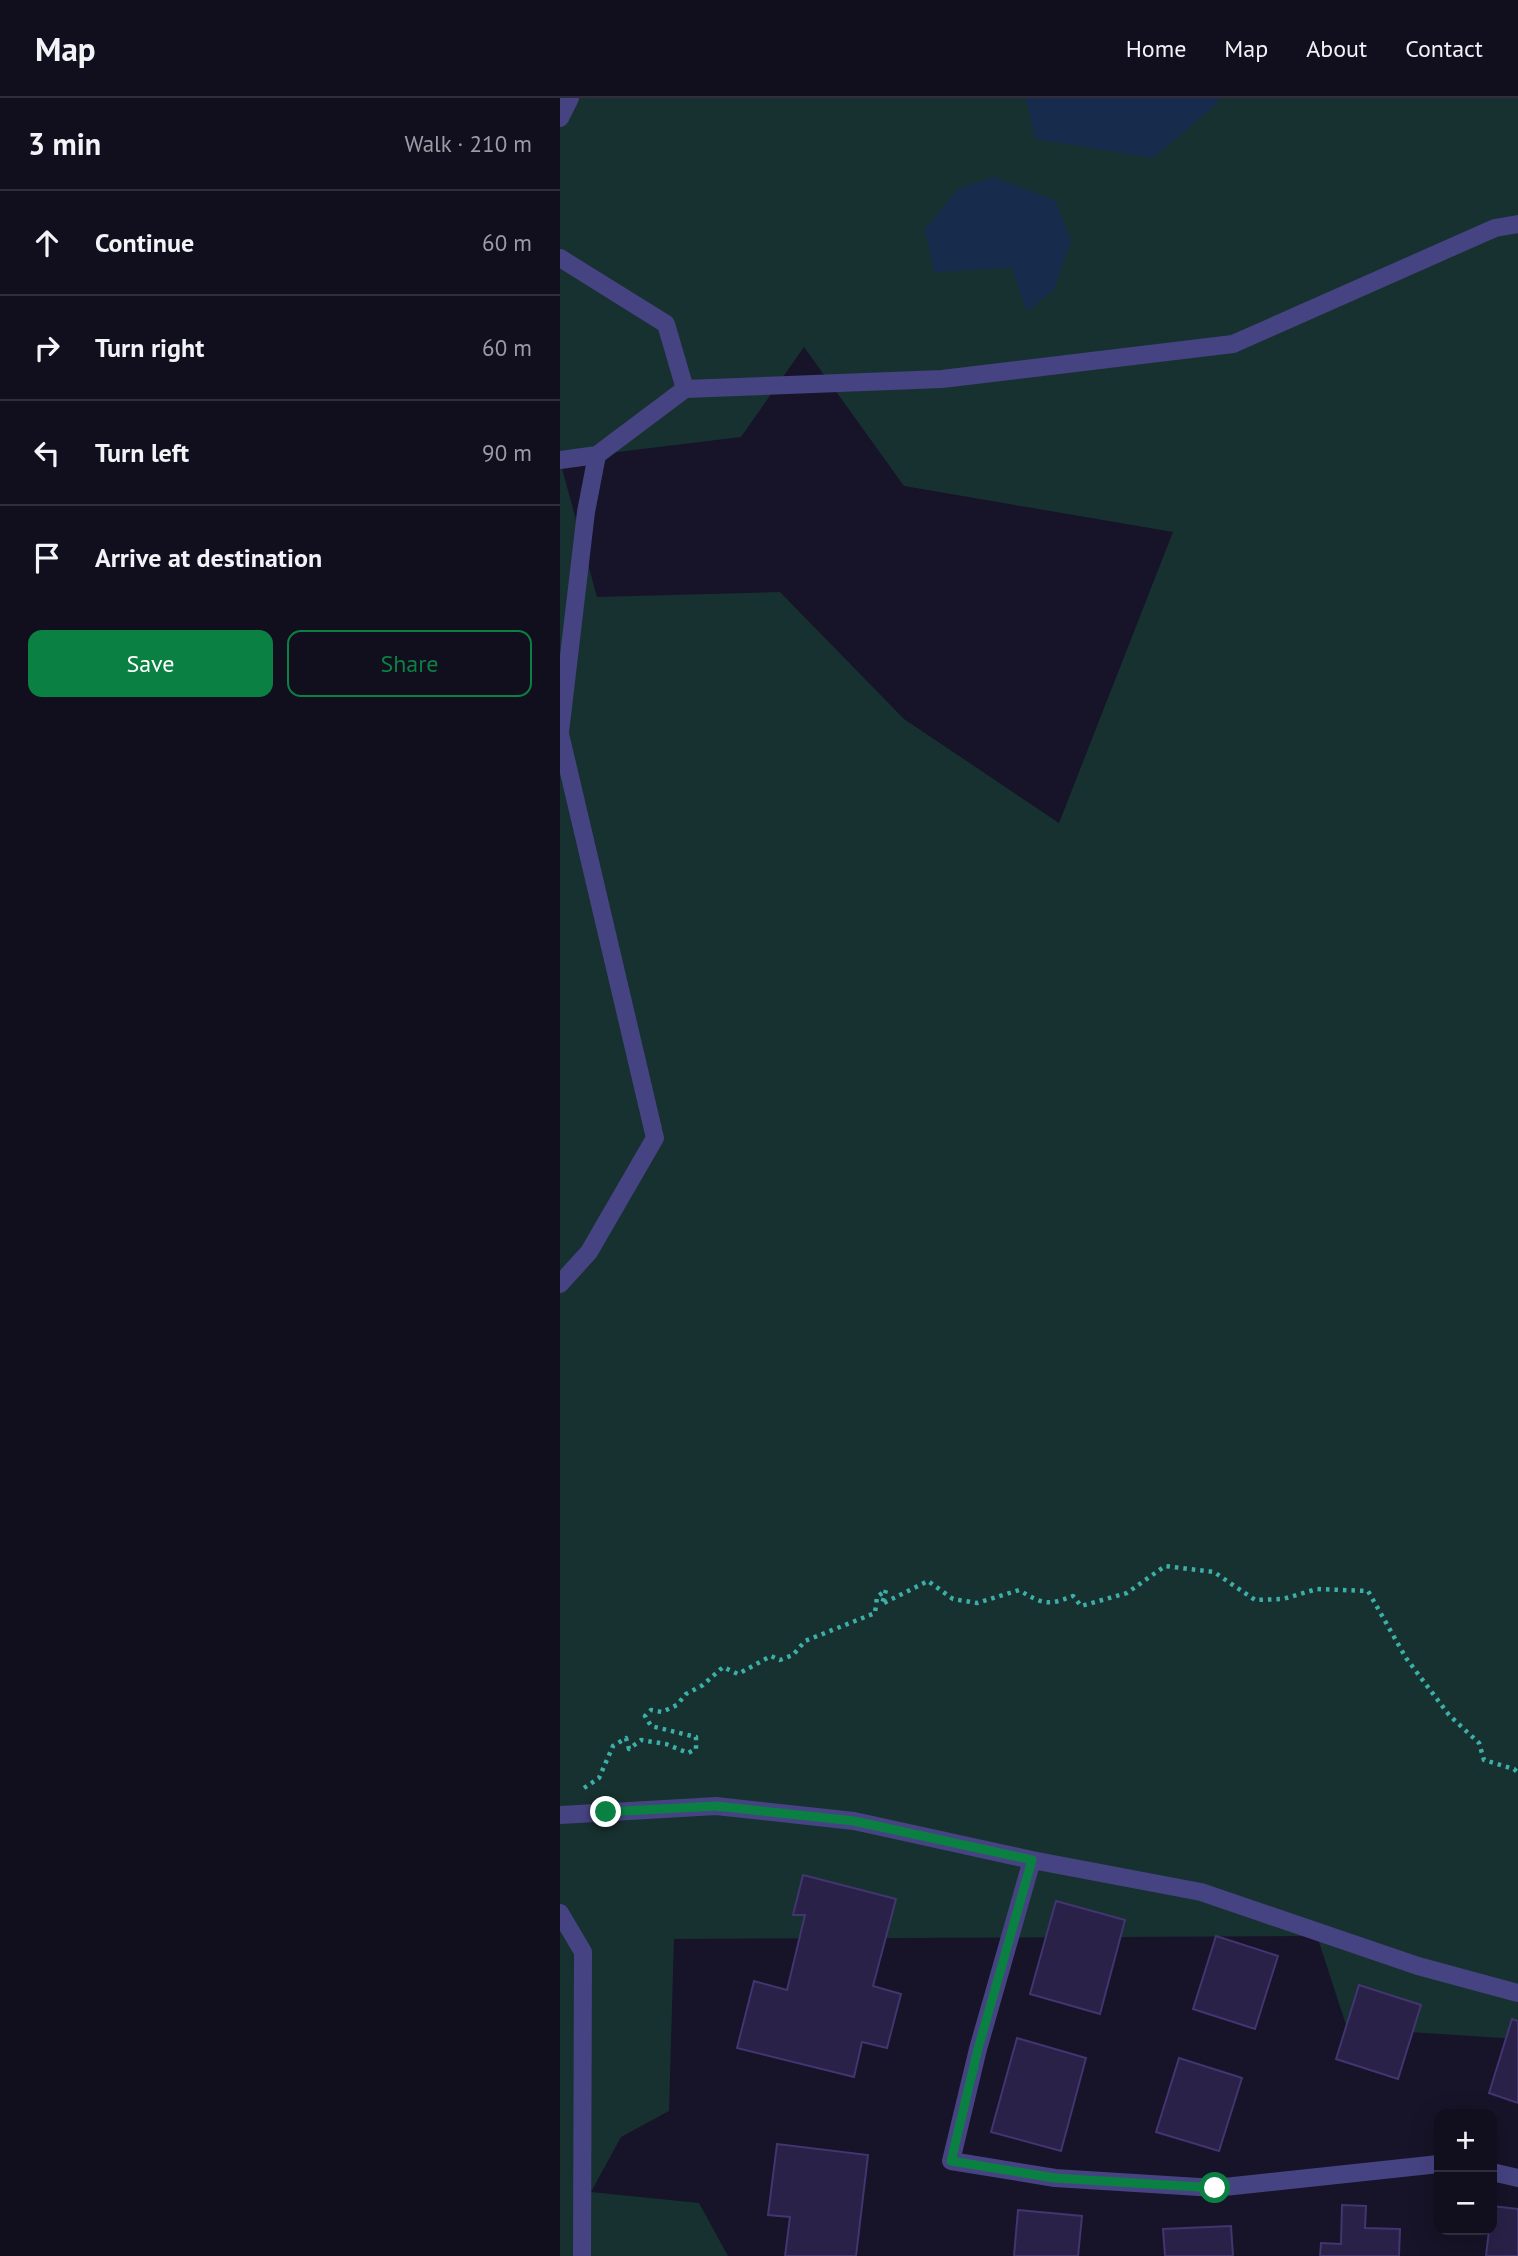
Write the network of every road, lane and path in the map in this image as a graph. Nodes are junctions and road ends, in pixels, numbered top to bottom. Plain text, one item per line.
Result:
1 (570, 98) edge
2 (560, 118) edge
3 (1518, 224) edge
4 (560, 258) edge
5 (685, 389) junction
6 (597, 454) junction
7 (560, 460) edge
8 (560, 733) edge
9 (560, 1284) edge
10 (1518, 1773) edge
11 (580, 1790) dead end
12 (560, 1815) edge
13 (1032, 1860) junction
14 (560, 1913) edge
15 (1518, 1993) edge
16 (1434, 2165) edge
17 (1497, 2173) edge
18 (1518, 2178) edge
19 (582, 2256) edge

1 - 2 street
3 - 5 street
4 - 5 street
5 - 6 street
6 - 7 street
6 - 8 street
8 - 9 street
10 - 11 path
12 - 13 street
13 - 15 street
13 - 16 street
14 - 19 street
17 - 18 street

